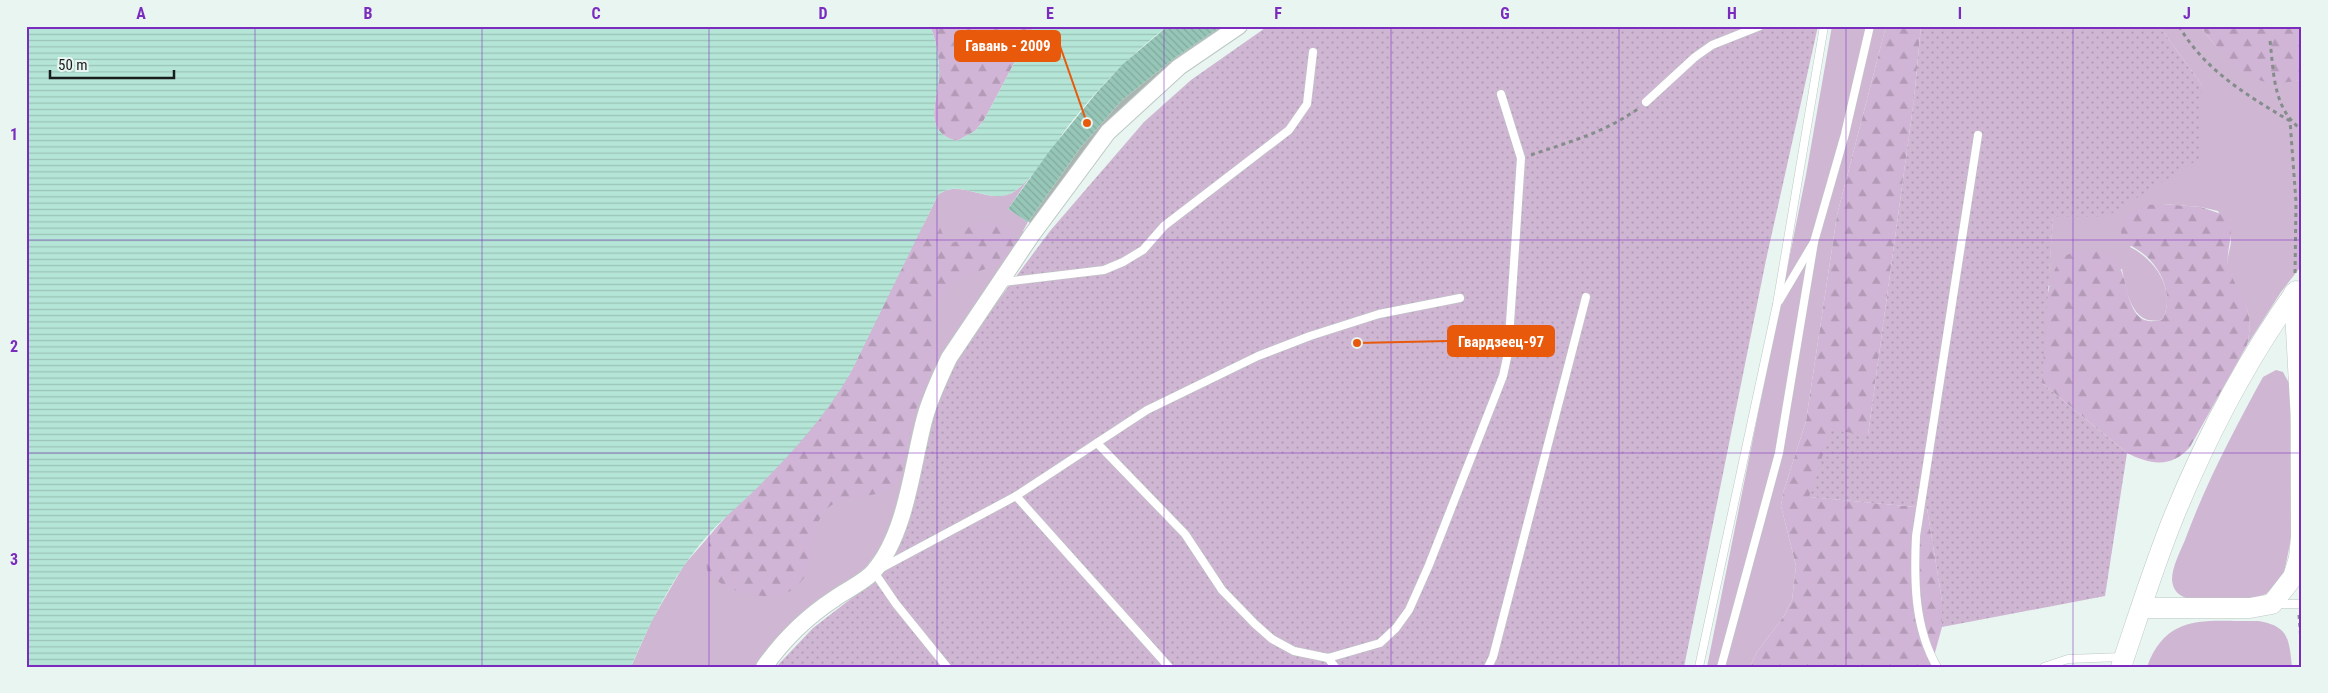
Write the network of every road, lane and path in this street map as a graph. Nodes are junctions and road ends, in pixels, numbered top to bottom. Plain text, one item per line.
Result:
1 (1239, 26) edge
2 (1760, 26) edge
3 (1824, 26) edge
4 (1870, 26) edge
5 (2180, 26) edge
6 (2270, 41) dead end
7 (1313, 52) dead end
8 (1501, 94) dead end
9 (1646, 102) joint
10 (2290, 121) junction
11 (2302, 130) edge
12 (1978, 134) dead end
13 (1521, 158) junction
14 (1814, 242) junction
15 (1001, 282) junction
16 (2298, 289) edge
17 (1586, 297) dead end
18 (1460, 298) dead end
19 (1777, 304) junction
20 (1097, 443) junction
21 (1016, 496) junction
22 (874, 572) junction
23 (2272, 604) junction
24 (2300, 604) edge
25 (2142, 608) junction
26 (2302, 654) edge
27 (1328, 658) junction
28 (2122, 662) edge
29 (764, 667) edge
30 (947, 667) edge
31 (1169, 667) edge
32 (1335, 667) edge
33 (1488, 667) edge
34 (1699, 667) edge
35 (1721, 667) edge
36 (1937, 667) edge
37 (2044, 667) edge

1 - 15 street
2 - 9 lane
3 - 19 lane
4 - 14 lane
5 - 10 path
6 - 10 path
7 - 15 lane
8 - 13 lane
9 - 13 path
10 - 11 path
10 - 16 path
12 - 36 lane
13 - 27 lane
14 - 19 lane
14 - 35 lane
15 - 22 street
16 - 23 street
16 - 25 street
17 - 33 lane
18 - 20 lane
19 - 34 lane
20 - 21 lane
20 - 27 lane
21 - 22 lane
21 - 31 lane
22 - 29 street
22 - 30 lane
23 - 24 lane
23 - 25 street
24 - 26 path
25 - 28 street
27 - 32 lane
28 - 37 lane

